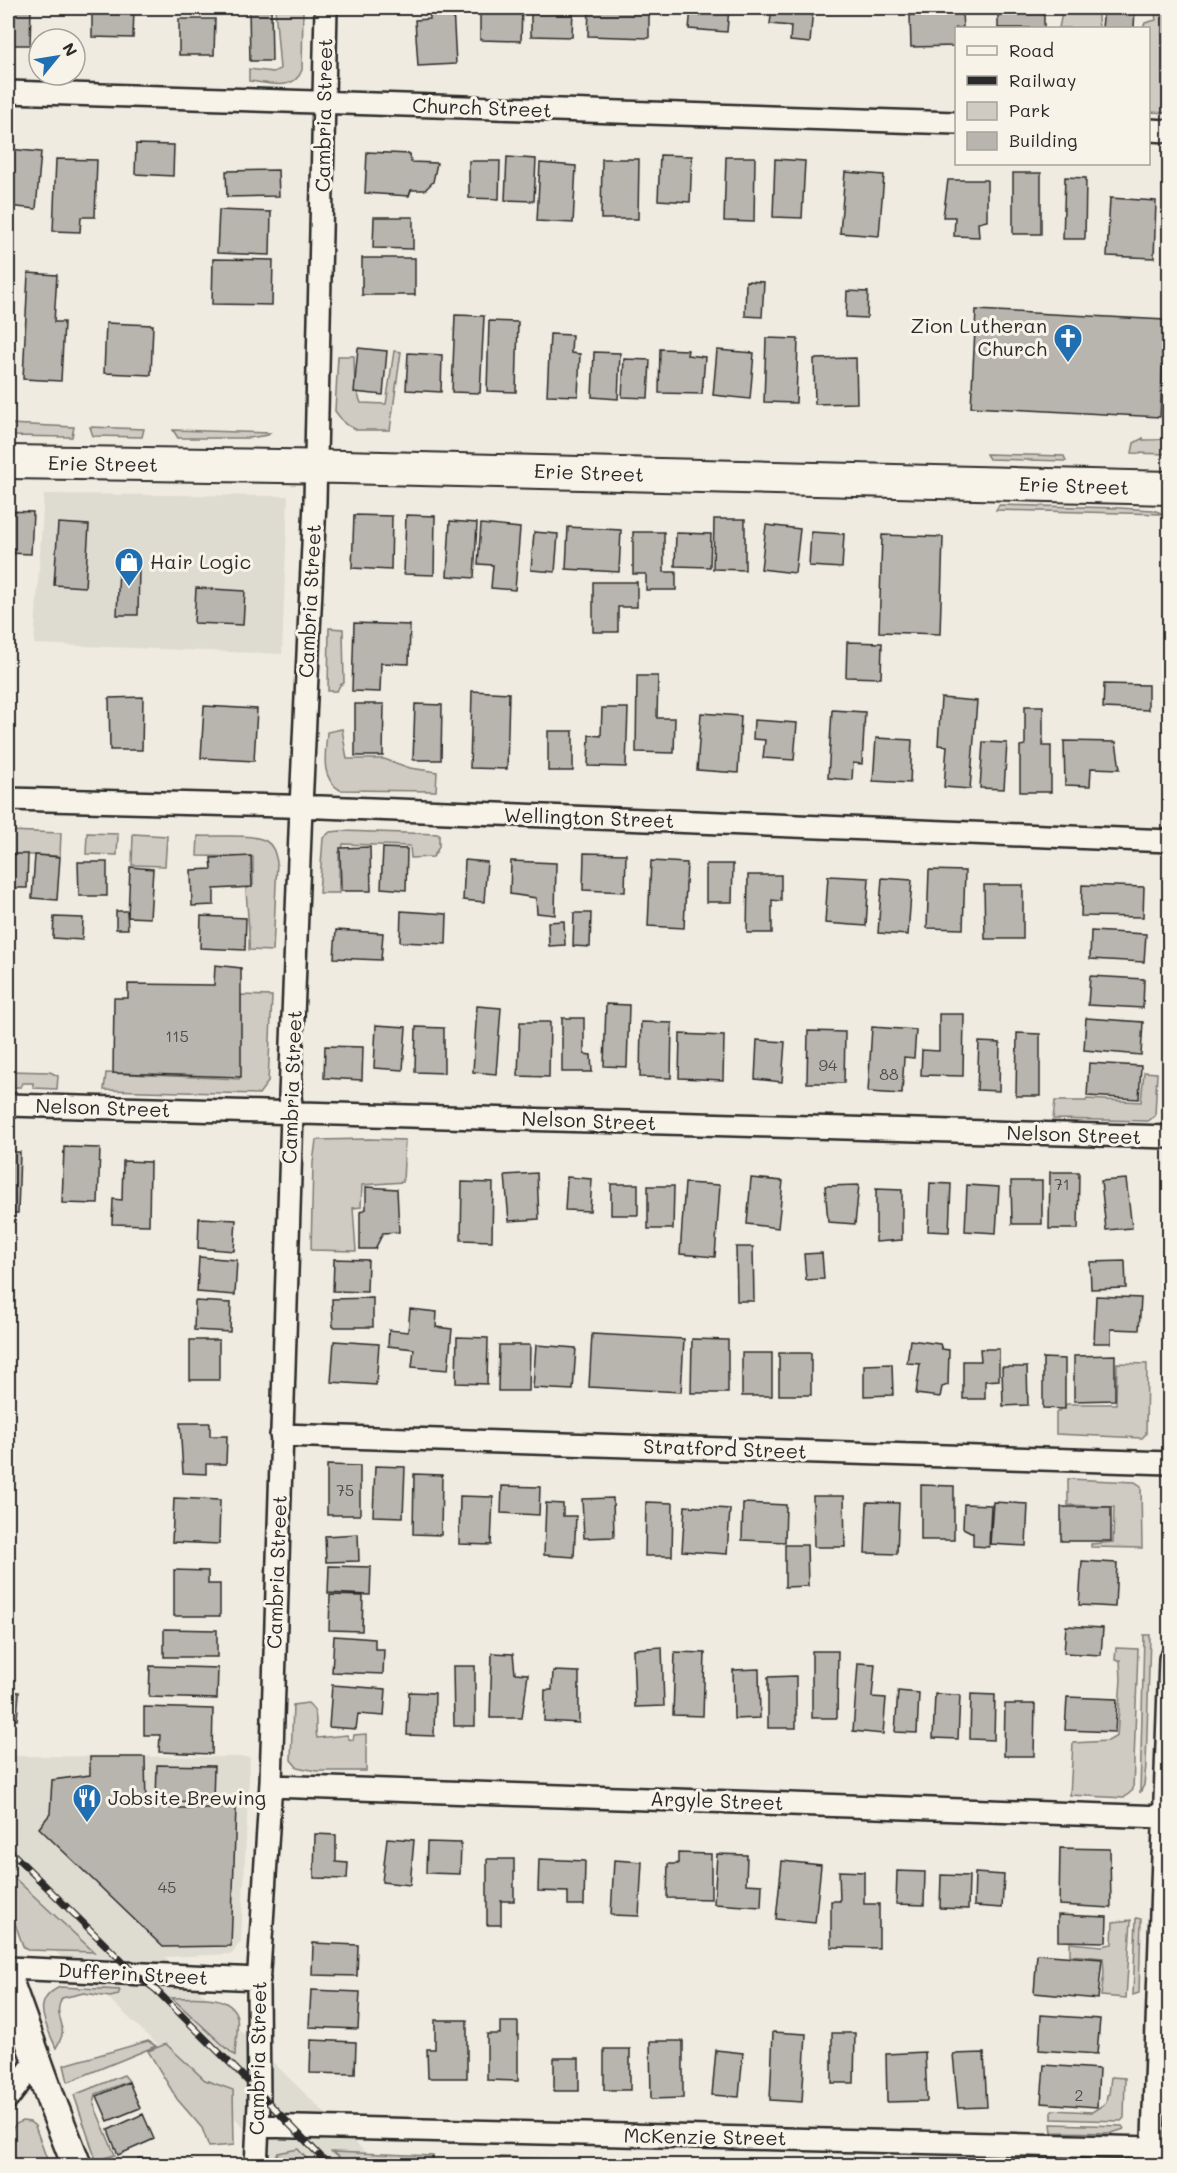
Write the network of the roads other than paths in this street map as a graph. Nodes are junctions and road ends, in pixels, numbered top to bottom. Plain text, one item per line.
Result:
1 (326, 8) edge
2 (8, 92) edge
3 (324, 103) junction
4 (955, 123) edge
5 (1150, 130) edge
6 (1170, 130) edge
7 (8, 462) edge
8 (315, 467) junction
9 (1170, 488) edge
10 (8, 799) edge
11 (301, 807) junction
12 (1170, 841) edge
13 (8, 1105) edge
14 (292, 1113) junction
15 (1170, 1137) edge
16 (281, 1435) junction
17 (1170, 1463) edge
18 (1170, 1659) edge
19 (270, 1786) junction
20 (1164, 1817) junction
21 (8, 1968) edge
22 (259, 1979) junction
23 (8, 1980) edge
24 (37, 2060) junction
25 (8, 2098) edge
26 (258, 2126) junction
27 (1152, 2157) edge
28 (77, 2166) edge
29 (256, 2166) edge

1 - 3 street, Cambria Street
2 - 3 street, Church Street
3 - 4 street, Church Street
3 - 8 street, Cambria Street
5 - 6 street
7 - 8 main road, Erie Street
8 - 9 main road, Erie Street
8 - 11 street, Cambria Street
10 - 11 street, Wellington Street
11 - 12 street, Wellington Street
11 - 14 street, Cambria Street
13 - 14 street, Nelson Street
14 - 15 street, Nelson Street
14 - 16 street, Cambria Street
16 - 17 street, Stratford Street
16 - 19 street, Cambria Street
18 - 20 street
19 - 20 street, Argyle Street
19 - 22 street, Cambria Street
20 - 27 street
21 - 22 street, Dufferin Street
22 - 26 street, Cambria Street
23 - 24 street
24 - 25 street
24 - 28 street
26 - 27 street, McKenzie Street
26 - 29 street, Cambria Street

